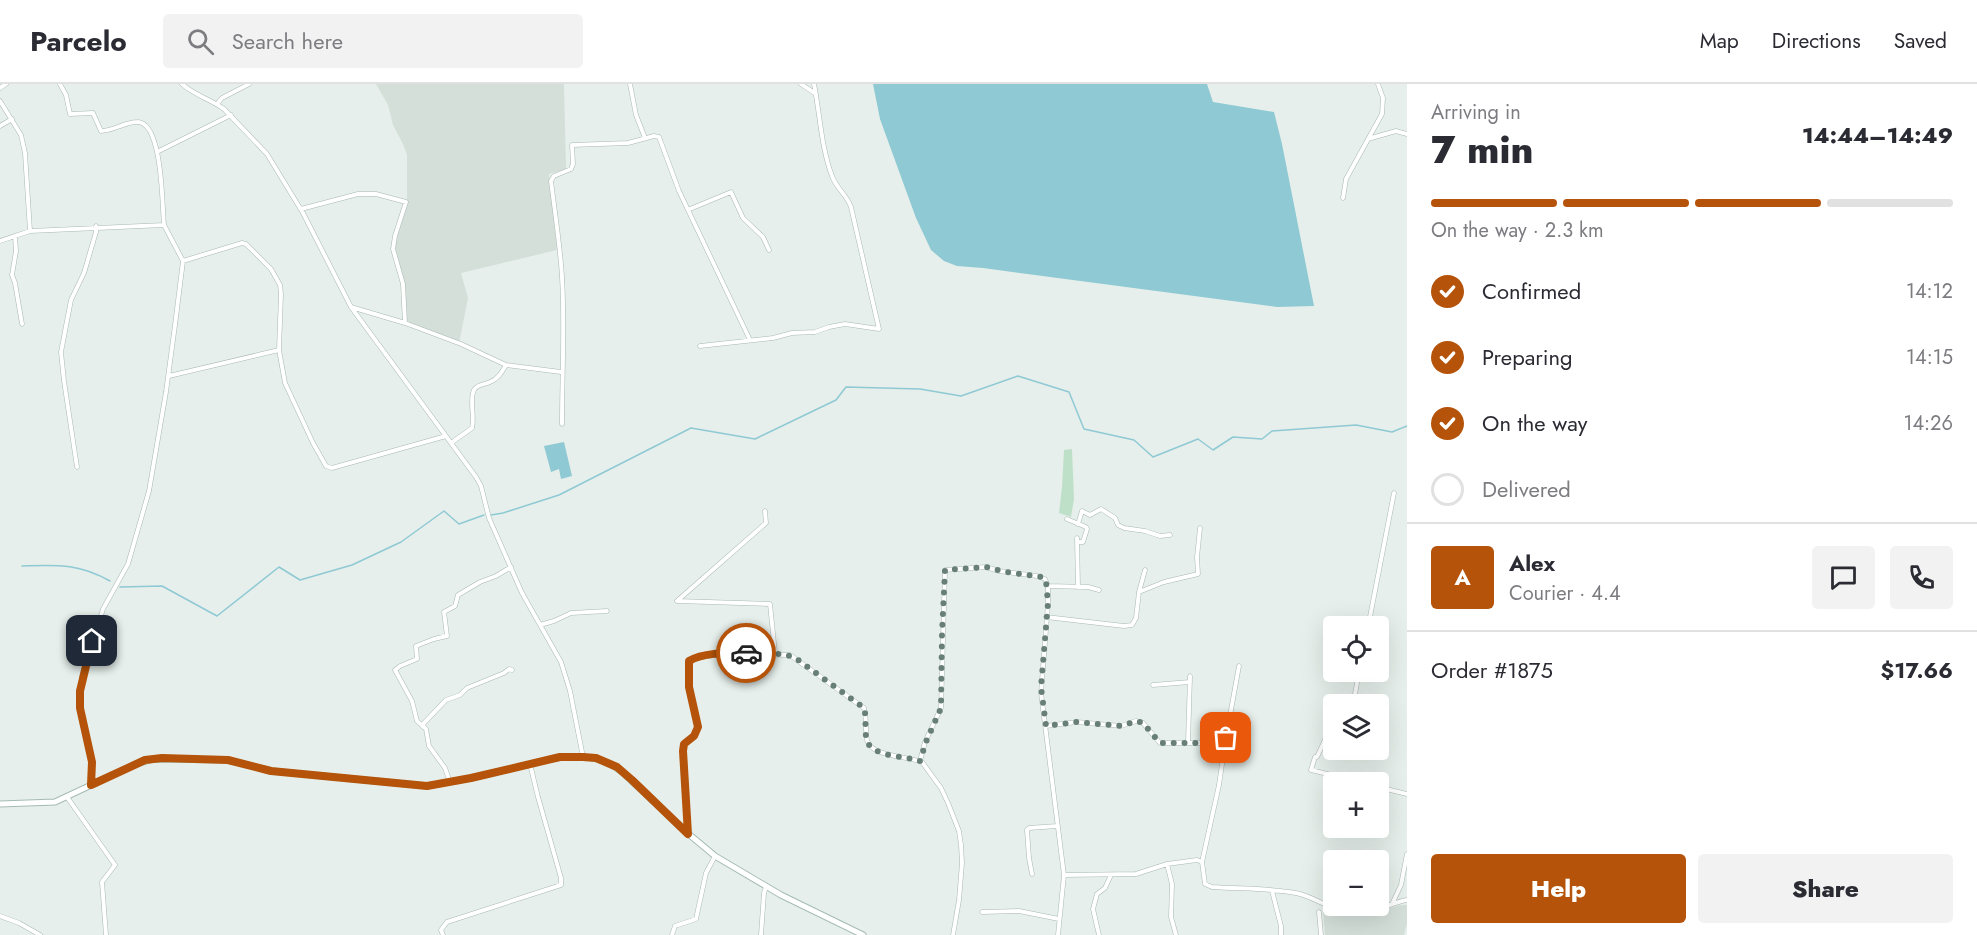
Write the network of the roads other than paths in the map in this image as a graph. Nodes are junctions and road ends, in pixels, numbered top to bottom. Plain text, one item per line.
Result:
1 (6, 84) edge
2 (60, 84) edge
3 (182, 84) edge
4 (249, 84) edge
5 (630, 84) edge
6 (801, 84) edge
7 (814, 84) edge
8 (1378, 84) edge
9 (0, 88) edge
10 (816, 94) junction
11 (0, 101) edge
12 (217, 104) junction
13 (231, 115) junction
14 (12, 119) junction
15 (0, 126) edge
16 (1407, 134) edge
17 (645, 138) junction
18 (1368, 139) junction
19 (159, 151) junction
20 (1342, 198) dead end
21 (301, 209) junction
22 (690, 209) junction
23 (164, 225) junction
24 (96, 226) junction
25 (30, 231) junction
26 (15, 236) junction
27 (0, 241) edge
28 (769, 250) dead end
29 (183, 261) junction
30 (351, 307) junction
31 (405, 322) junction
32 (22, 324) dead end
33 (750, 340) junction
34 (700, 346) dead end
35 (279, 350) junction
36 (506, 365) junction
37 (561, 372) junction
38 (168, 376) junction
39 (562, 424) dead end
40 (446, 436) junction
41 (451, 443) junction
42 (77, 466) dead end
43 (1394, 493) dead end
44 (765, 512) dead end
45 (1067, 519) dead end
46 (1078, 524) junction
47 (1200, 528) dead end
48 (1170, 535) dead end
49 (511, 567) junction
50 (1144, 570) dead end
51 (1048, 586) junction
52 (1078, 587) junction
53 (1099, 590) dead end
54 (1139, 592) junction
55 (606, 611) dead end
56 (1370, 616) edge
57 (1046, 617) junction
58 (540, 624) junction
59 (775, 654) junction
60 (1239, 666) dead end
61 (512, 670) dead end
62 (1190, 676) dead end
63 (1190, 682) junction
64 (1153, 685) dead end
65 (1046, 726) junction
66 (423, 727) junction
67 (1188, 743) junction
68 (1225, 743) junction
69 (1323, 744) edge
70 (583, 757) junction
71 (920, 761) junction
72 (530, 764) junction
73 (1323, 773) edge
74 (450, 783) junction
75 (91, 785) junction
76 (1389, 790) edge
77 (1407, 794) edge
78 (67, 797) junction
79 (0, 804) edge
80 (1057, 826) junction
81 (688, 834) junction
82 (1407, 854) edge
83 (715, 856) junction
84 (1202, 862) junction
85 (1167, 864) junction
86 (1032, 874) dead end
87 (1064, 875) junction
88 (1111, 875) junction
89 (766, 886) junction
90 (1272, 891) junction
91 (1407, 900) edge
92 (1392, 902) junction
93 (981, 912) dead end
94 (1319, 912) dead end
95 (0, 916) edge
96 (1059, 919) junction
97 (40, 935) edge
98 (106, 935) edge
99 (443, 935) edge
100 (672, 935) edge
101 (761, 935) edge
102 (863, 935) edge
103 (953, 935) edge
104 (1058, 935) edge
105 (1099, 935) edge
106 (1176, 935) edge
107 (1281, 935) edge
108 (1321, 935) edge

1 - 9 street
2 - 19 street
3 - 12 street
4 - 12 street
5 - 17 street
6 - 10 street
7 - 10 street
8 - 18 street
10 - 33 street
11 - 14 street
12 - 13 street
13 - 19 street
13 - 21 street
14 - 15 street
14 - 25 street
16 - 18 street
17 - 22 street
17 - 37 street
18 - 20 street
19 - 23 street
21 - 30 street
21 - 31 street
22 - 28 street
22 - 33 street
23 - 24 street
23 - 29 street
24 - 25 street
24 - 42 street
25 - 26 street
26 - 27 street
26 - 32 street
29 - 35 street
29 - 38 street
30 - 31 street
30 - 40 street
31 - 36 street
33 - 34 street
35 - 38 street
35 - 40 street
36 - 37 street
36 - 41 street
37 - 39 street
38 - 75 street
40 - 41 street
41 - 49 street
43 - 56 street
44 - 59 street
45 - 46 street
46 - 48 street
46 - 52 street
47 - 54 street
49 - 58 street
49 - 66 street
50 - 54 street
51 - 52 street
51 - 57 street
51 - 71 street
52 - 53 street
54 - 57 street
55 - 58 street
57 - 65 street
58 - 70 street
59 - 71 street
59 - 81 street
60 - 68 street
61 - 66 street
62 - 63 street
63 - 64 street
63 - 67 street
65 - 67 street
65 - 80 street
66 - 74 street
67 - 68 street
68 - 84 street
69 - 73 street
70 - 72 street
70 - 81 street
71 - 103 street
72 - 74 street
72 - 99 street
74 - 75 street
75 - 78 street
76 - 77 street
78 - 79 street
78 - 98 street
80 - 86 street
80 - 87 street
81 - 83 street
82 - 92 street
83 - 89 street
83 - 100 street
84 - 85 street
84 - 90 street
85 - 88 street
85 - 106 street
87 - 88 street
87 - 96 street
88 - 105 street
89 - 101 street
89 - 102 street
90 - 92 street
90 - 107 street
91 - 92 street
93 - 96 street
94 - 108 street
95 - 97 street
96 - 104 street

